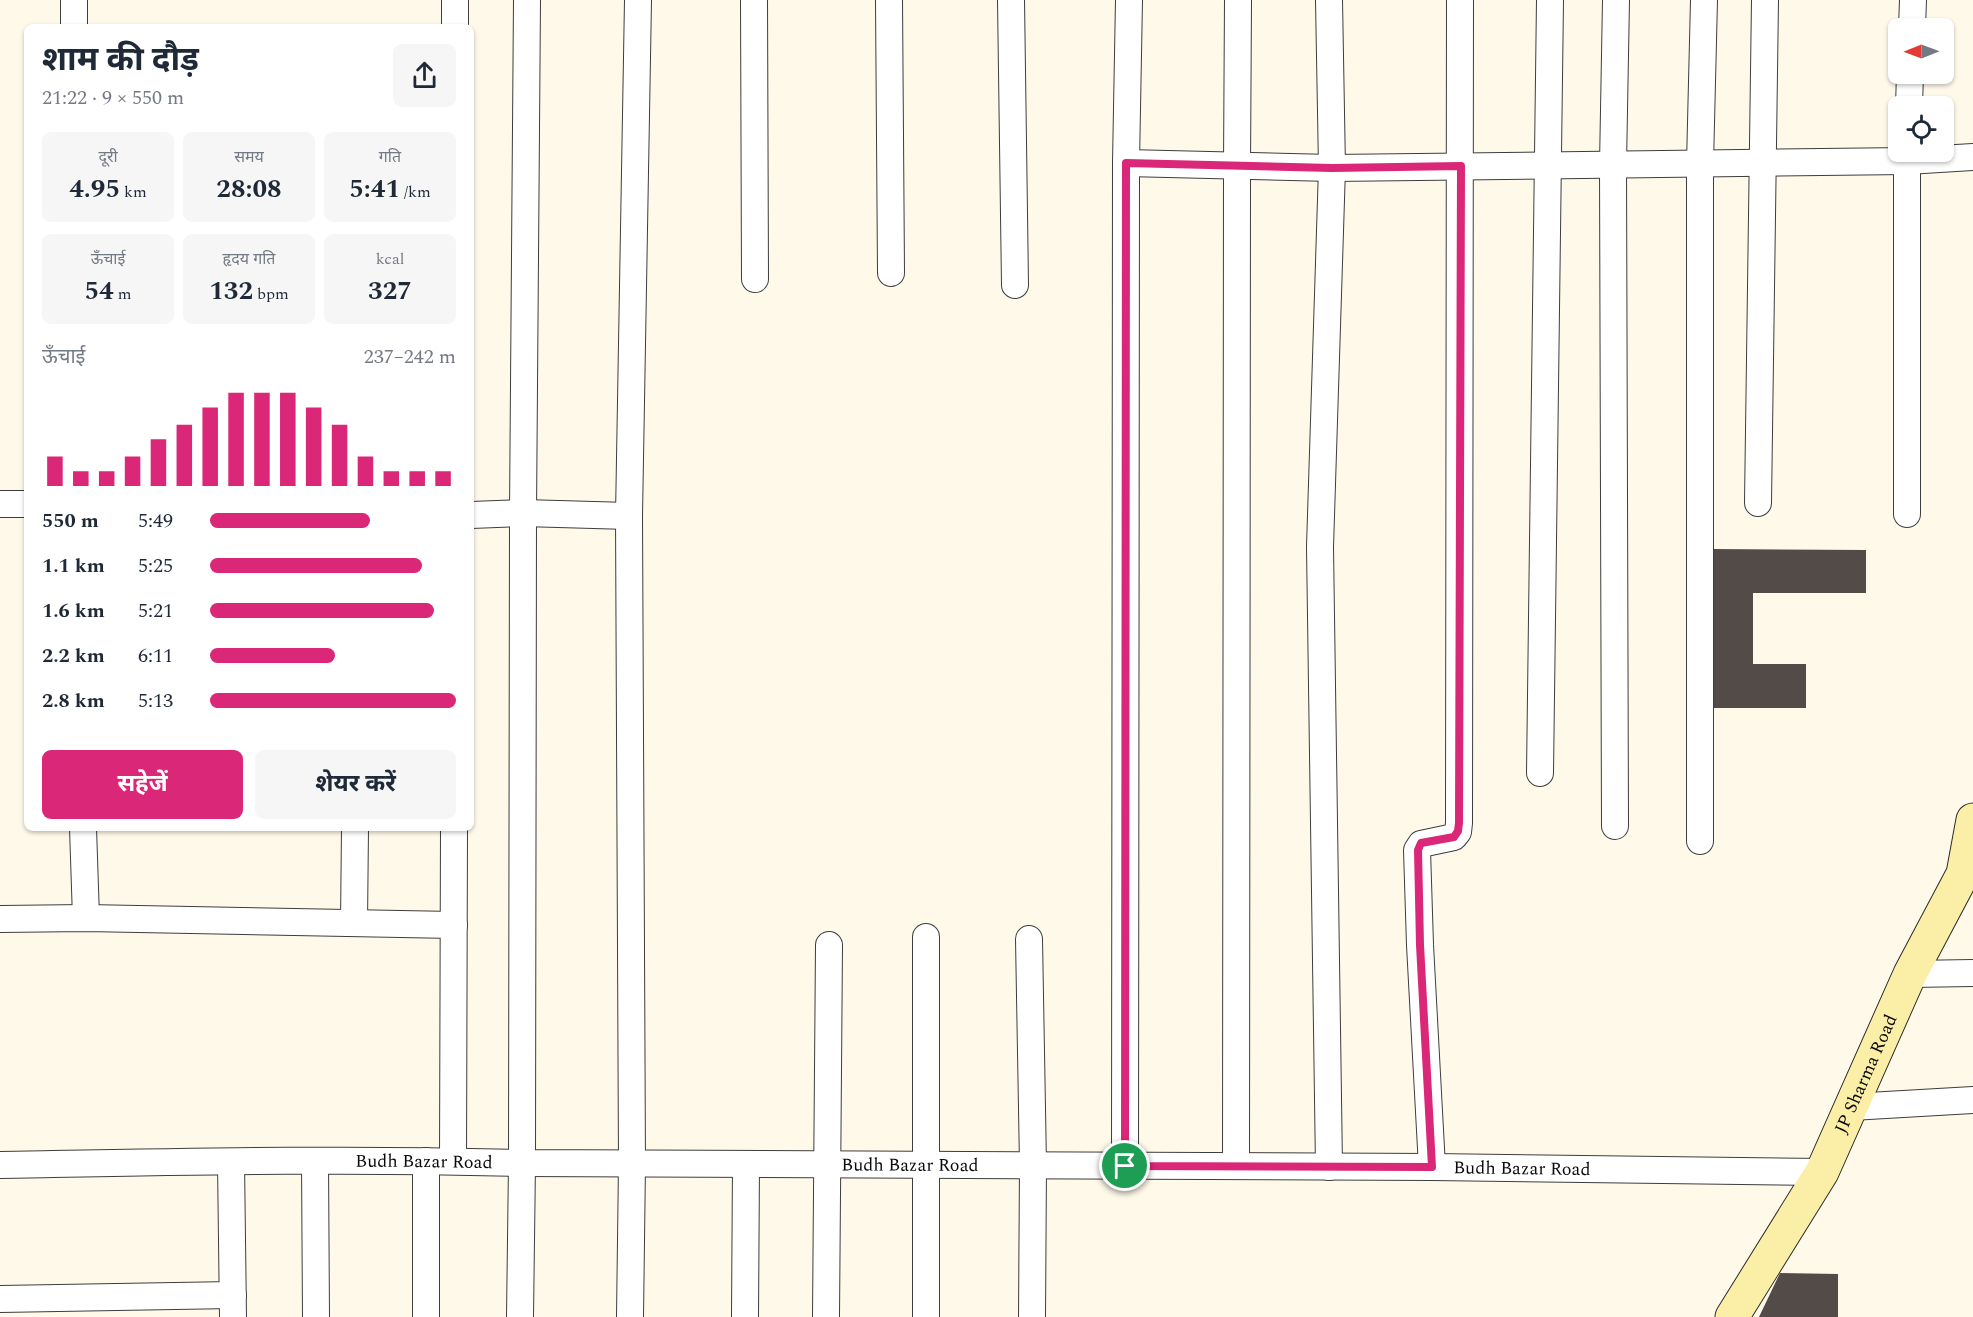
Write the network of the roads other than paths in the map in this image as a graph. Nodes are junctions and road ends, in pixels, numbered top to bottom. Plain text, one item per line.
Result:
1 (74, 0) edge
2 (455, 0) edge
3 (527, 0) edge
4 (638, 0) edge
5 (754, 0) edge
6 (889, 0) edge
7 (1011, 0) edge
8 (1129, 0) edge
9 (1238, 0) edge
10 (1329, 0) edge
11 (1461, 0) edge
12 (1550, 0) edge
13 (1616, 0) edge
14 (1704, 0) edge
15 (1765, 0) edge
16 (1913, 0) edge
17 (1912, 18) edge
18 (74, 24) edge
19 (455, 24) edge
20 (1888, 157) edge
21 (1954, 157) edge
22 (1973, 157) edge
23 (1763, 162) junction
24 (1907, 162) edge
25 (1126, 163) junction
26 (1700, 164) junction
27 (1236, 165) junction
28 (1549, 165) junction
29 (1613, 165) junction
30 (1461, 166) junction
31 (1332, 168) junction
32 (891, 273) dead end
33 (755, 279) dead end
34 (1015, 285) dead end
35 (1758, 503) dead end
36 (0, 504) edge
37 (24, 504) edge
38 (524, 513) junction
39 (1907, 514) dead end
40 (474, 515) edge
41 (629, 516) junction
42 (1540, 773) dead end
43 (1973, 820) edge
44 (1615, 826) dead end
45 (84, 831) edge
46 (355, 831) edge
47 (454, 831) edge
48 (1700, 842) dead end
49 (86, 918) junction
50 (0, 919) edge
51 (354, 923) junction
52 (454, 925) junction
53 (926, 937) dead end
54 (1029, 939) dead end
55 (829, 945) dead end
56 (1973, 973) edge
57 (1910, 974) junction
58 (1973, 1100) edge
59 (1851, 1107) junction
60 (426, 1161) junction
61 (453, 1161) junction
62 (231, 1162) junction
63 (315, 1162) junction
64 (522, 1163) junction
65 (632, 1164) junction
66 (746, 1164) junction
67 (827, 1164) junction
68 (0, 1165) edge
69 (927, 1165) junction
70 (1033, 1165) junction
71 (1125, 1166) junction
72 (1236, 1166) junction
73 (1329, 1167) junction
74 (1432, 1167) junction
75 (1822, 1172) junction
76 (0, 1299) edge
77 (233, 1306) edge
78 (316, 1317) edge
79 (426, 1317) edge
80 (520, 1317) edge
81 (630, 1317) edge
82 (745, 1317) edge
83 (826, 1317) edge
84 (926, 1317) edge
85 (1032, 1317) edge
86 (1732, 1317) edge

1 - 18 street
2 - 19 street
3 - 38 street
4 - 41 street
5 - 33 street
6 - 32 street
7 - 34 street
8 - 25 street
9 - 27 street
10 - 31 street
11 - 30 street
12 - 28 street
13 - 29 street
14 - 26 street
15 - 23 street
16 - 17 street
20 - 23 street
21 - 22 street
23 - 26 street
23 - 35 street
24 - 39 street
25 - 27 street
25 - 71 street
26 - 29 street
26 - 48 street
27 - 31 street
27 - 72 street
28 - 29 street
28 - 30 street
28 - 42 street
29 - 44 street
30 - 31 street
30 - 74 street
31 - 73 street
36 - 37 street
38 - 40 street
38 - 41 street
38 - 64 street
41 - 65 street
43 - 57 street, JP Sharma Road
45 - 49 street
46 - 51 street
47 - 52 street
49 - 50 street
49 - 51 street
51 - 52 street
52 - 61 street
53 - 69 street
54 - 70 street
55 - 67 street
56 - 57 street
57 - 59 street, JP Sharma Road
58 - 59 street
59 - 75 street, JP Sharma Road
60 - 61 street, Budh Bazar Road
60 - 63 street, Budh Bazar Road
60 - 79 street
61 - 64 street, Budh Bazar Road
62 - 63 street, Budh Bazar Road
62 - 68 street, Budh Bazar Road
62 - 77 street
63 - 78 street
64 - 65 street, Budh Bazar Road
64 - 80 street
65 - 66 street, Budh Bazar Road
65 - 81 street
66 - 67 street, Budh Bazar Road
66 - 82 street
67 - 69 street, Budh Bazar Road
67 - 83 street
69 - 70 street, Budh Bazar Road
69 - 84 street
70 - 71 street, Budh Bazar Road
70 - 85 street
71 - 72 street, Budh Bazar Road
72 - 73 street, Budh Bazar Road
73 - 74 street, Budh Bazar Road
74 - 75 street, Budh Bazar Road
75 - 86 street, JP Sharma Road
76 - 77 street

